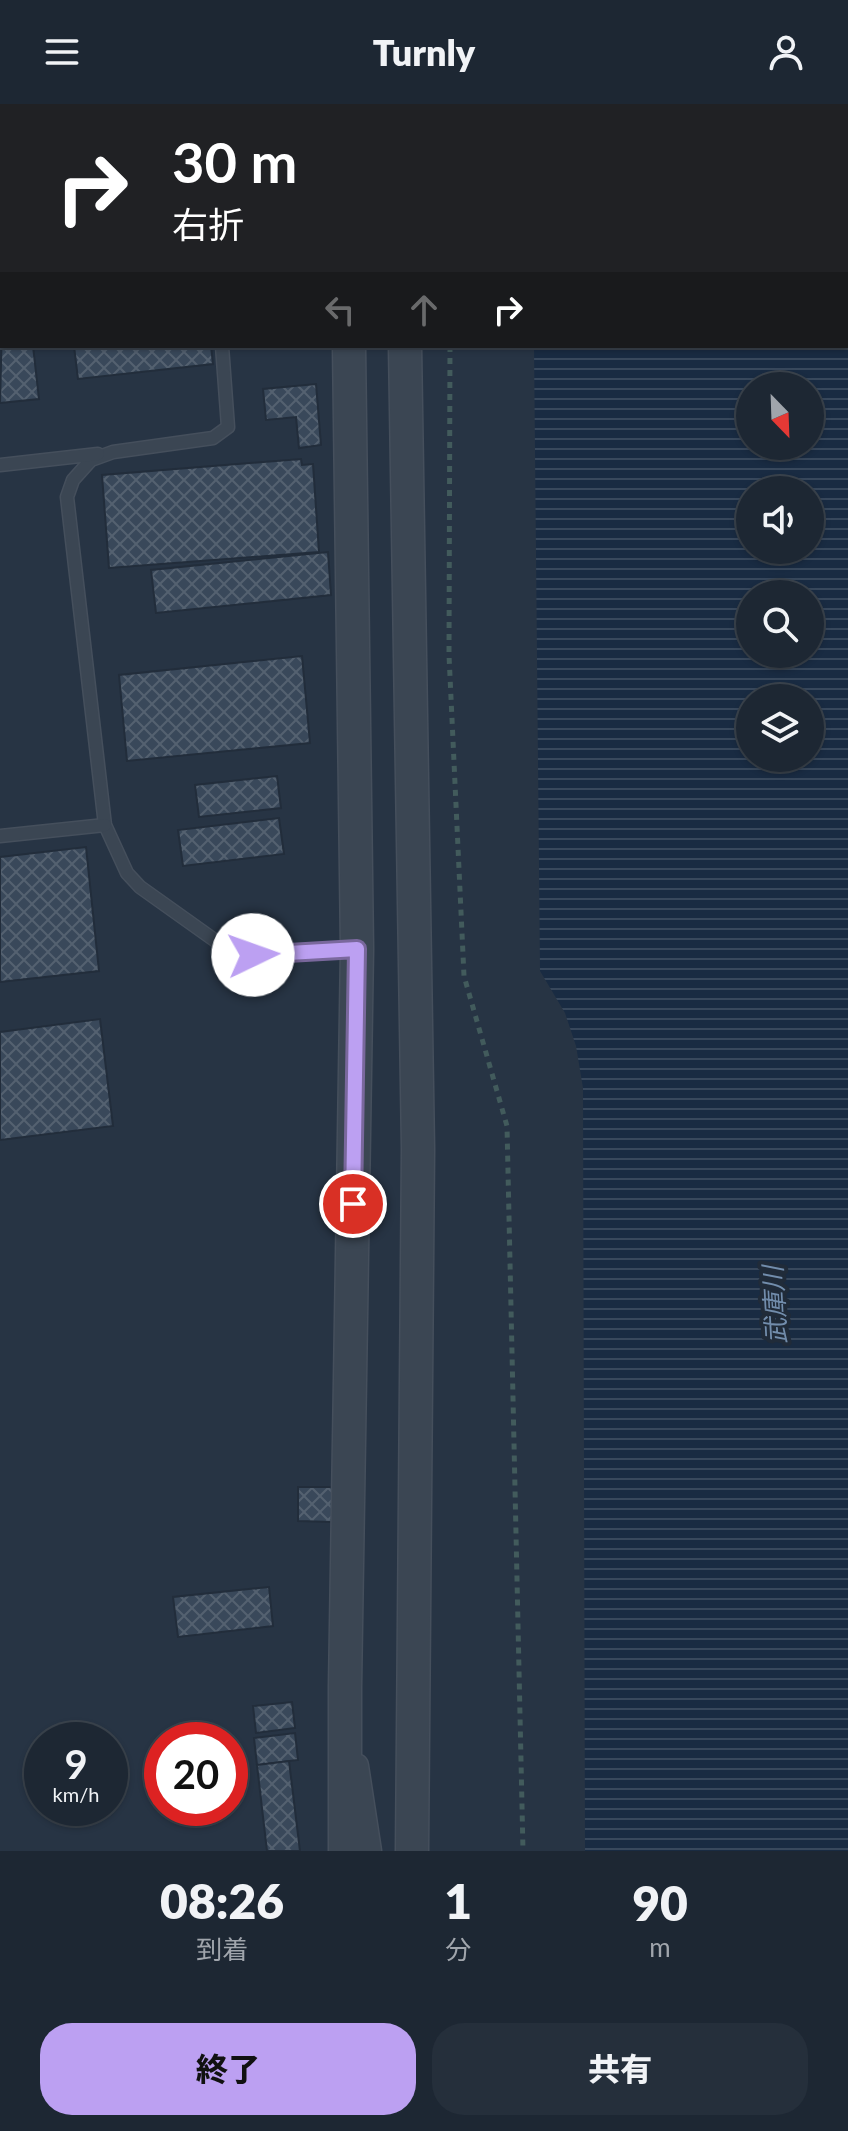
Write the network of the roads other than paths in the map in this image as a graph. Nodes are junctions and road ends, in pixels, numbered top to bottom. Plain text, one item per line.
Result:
1 (222, 348) edge
2 (349, 348) edge
3 (405, 348) edge
4 (113, 452) junction
5 (0, 465) edge
6 (105, 825) junction
7 (0, 836) edge
8 (357, 949) junction
9 (345, 1687) junction
10 (345, 1851) edge
11 (369, 1851) edge
12 (412, 1851) edge

1 - 4 lane
2 - 8 street
3 - 12 street
4 - 5 lane
4 - 6 lane
6 - 7 lane
6 - 8 lane
8 - 9 street
9 - 10 street
9 - 11 street

